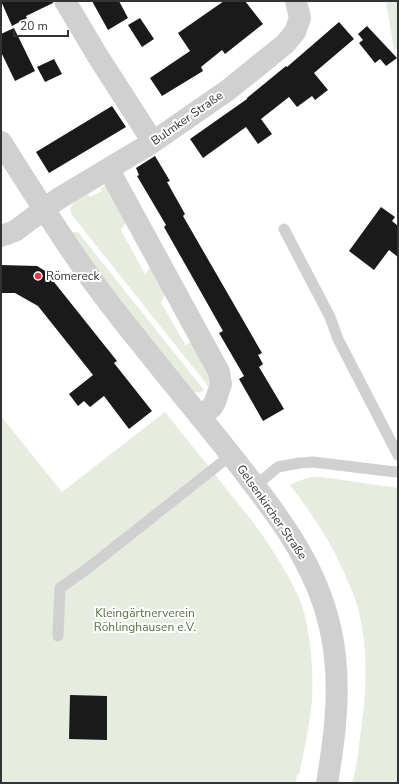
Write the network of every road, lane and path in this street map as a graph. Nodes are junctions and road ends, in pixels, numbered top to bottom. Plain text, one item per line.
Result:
1 (65, 1) edge
2 (296, 1) edge
3 (1, 142) edge
4 (153, 142) junction
5 (108, 170) junction
6 (44, 209) junction
7 (284, 229) dead end
8 (1, 236) edge
9 (200, 417) junction
10 (231, 455) junction
11 (398, 455) edge
12 (398, 472) edge
13 (255, 486) junction
14 (58, 636) dead end
15 (327, 783) edge

1 - 4 street
2 - 4 street, Bulmker Straße
3 - 6 street, Gelsenkircher Straße
4 - 5 street, Bulmker Straße
5 - 6 street, Bulmker Straße
5 - 9 street
6 - 8 street, Bulmker Straße
6 - 9 street, Gelsenkircher Straße
7 - 11 lane
9 - 10 street, Gelsenkircher Straße
10 - 13 street, Gelsenkircher Straße
10 - 14 lane
12 - 13 lane
13 - 15 street, Gelsenkircher Straße

